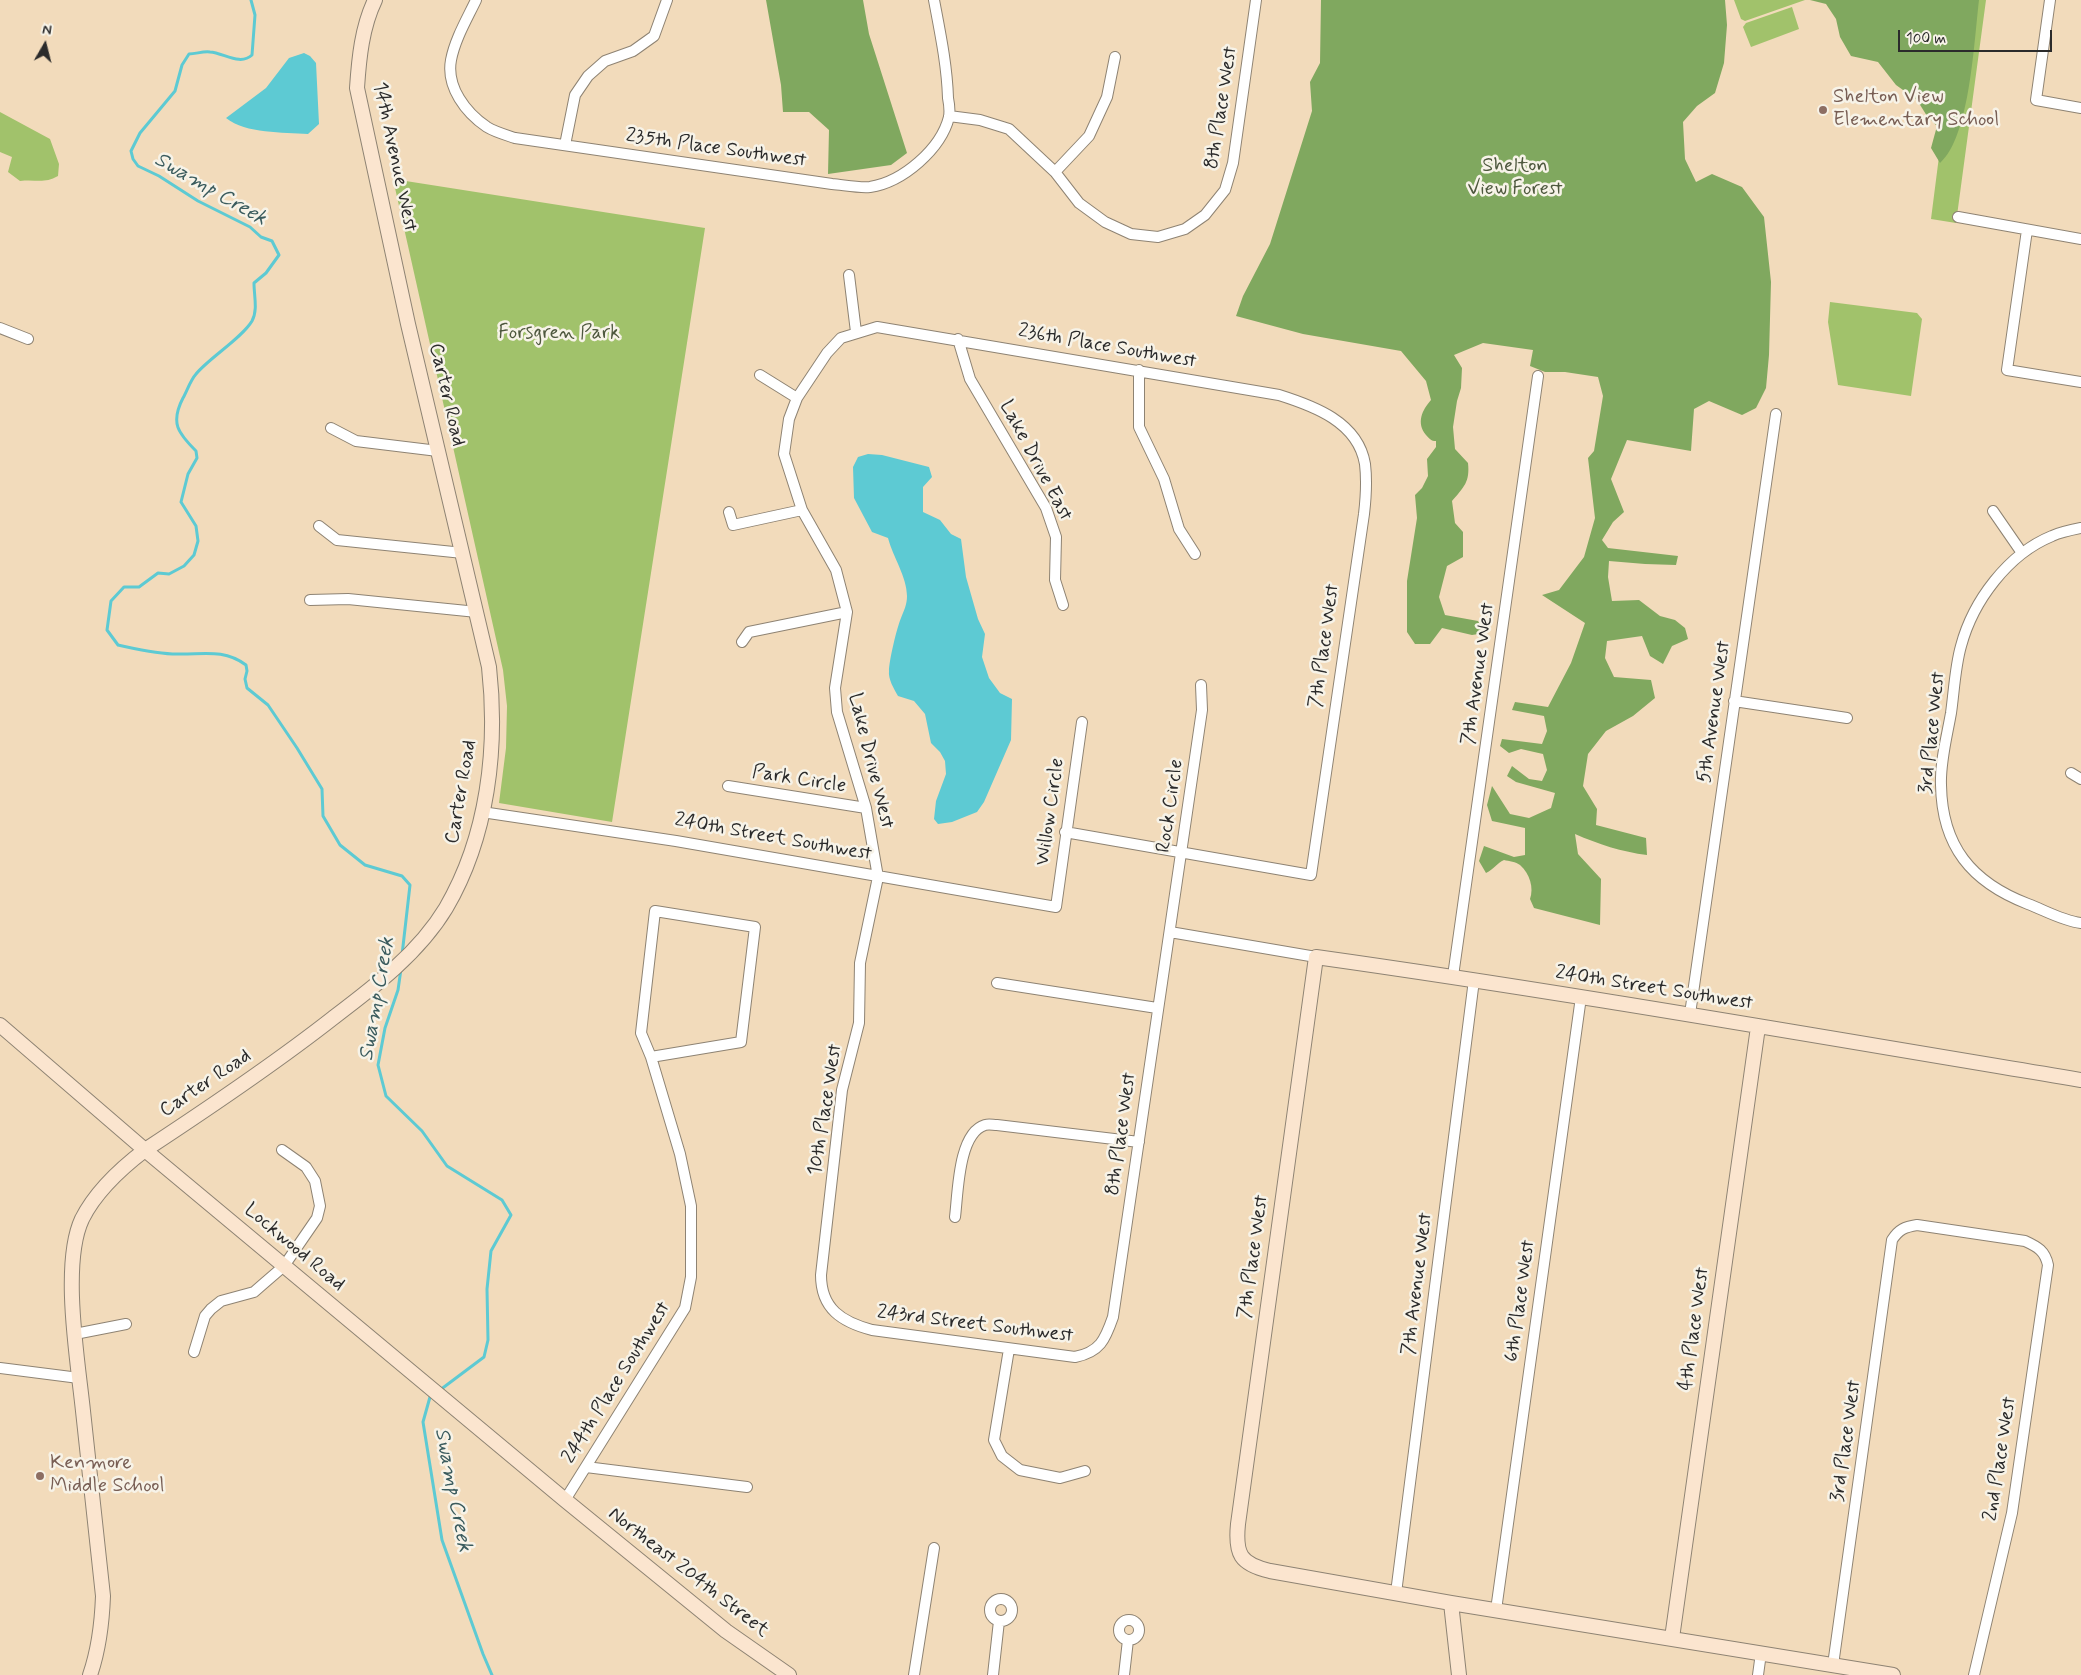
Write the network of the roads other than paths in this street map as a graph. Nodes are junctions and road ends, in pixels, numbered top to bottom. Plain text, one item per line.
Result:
1 (376, 0) edge
2 (476, 0) edge
3 (668, 0) edge
4 (934, 0) edge
5 (1256, 0) edge
6 (2050, 0) edge
7 (1115, 57) dead end
8 (2081, 108) edge
9 (949, 116) junction
10 (565, 145) junction
11 (1055, 172) junction
12 (1958, 217) dead end
13 (2027, 230) junction
14 (2081, 239) edge
15 (849, 275) dead end
16 (408, 324) joint
17 (0, 328) edge
18 (856, 332) junction
19 (28, 339) dead end
20 (958, 339) junction
21 (1139, 370) junction
22 (760, 375) dead end
23 (1538, 376) dead end
24 (2081, 382) edge
25 (797, 398) junction
26 (1776, 414) dead end
27 (1345, 427) joint
28 (331, 428) dead end
29 (438, 451) junction
30 (802, 510) junction
31 (1993, 511) dead end
32 (729, 512) dead end
33 (318, 526) dead end
34 (2081, 528) edge
35 (463, 552) junction
36 (2022, 553) junction
37 (1195, 554) dead end
38 (310, 600) dead end
39 (1063, 605) dead end
40 (477, 612) junction
41 (847, 612) junction
42 (742, 642) dead end
43 (1201, 685) dead end
44 (1734, 701) junction
45 (1847, 718) dead end
46 (1082, 722) dead end
47 (2071, 773) dead end
48 (2081, 779) edge
49 (728, 786) dead end
50 (866, 808) junction
51 (482, 812) junction
52 (1066, 832) junction
53 (1182, 852) junction
54 (878, 877) junction
55 (1056, 908) joint
56 (2081, 923) edge
57 (1170, 932) junction
58 (1316, 957) junction
59 (1454, 976) junction
60 (1474, 980) junction
61 (997, 983) dead end
62 (1581, 997) junction
63 (1157, 1008) junction
64 (1690, 1014) junction
65 (0, 1025) edge
66 (1758, 1026) junction
67 (651, 1057) junction
68 (2081, 1080) edge
69 (1139, 1142) junction
70 (145, 1150) junction
71 (282, 1150) dead end
72 (955, 1217) dead end
73 (1905, 1227) joint
74 (284, 1266) junction
75 (838, 1315) joint
76 (126, 1324) dead end
77 (75, 1334) junction
78 (1106, 1339) joint
79 (1009, 1349) junction
80 (194, 1352) dead end
81 (0, 1368) edge
82 (79, 1378) junction
83 (586, 1467) junction
84 (1085, 1471) dead end
85 (747, 1487) dead end
86 (565, 1500) junction
87 (934, 1548) dead end
88 (1396, 1593) junction
89 (1451, 1603) junction
90 (1496, 1610) junction
91 (1000, 1621) dead end
92 (1672, 1638) junction
93 (1128, 1640) dead end
94 (1761, 1653) junction
95 (1833, 1665) junction
96 (90, 1675) edge
97 (788, 1675) edge
98 (914, 1675) edge
99 (993, 1675) edge
100 (1124, 1675) edge
101 (1459, 1675) edge
102 (1758, 1675) edge
103 (1893, 1675) edge
104 (1974, 1675) edge

1 - 16 street, 14th Avenue West
2 - 10 street, 235th Place Southwest
3 - 10 street
4 - 9 street
5 - 11 street, 8th Place West
6 - 8 street
7 - 11 street
9 - 10 street, 235th Place Southwest
9 - 11 street, 8th Place West
12 - 13 street
13 - 14 street
13 - 24 street
15 - 18 street
16 - 29 street, Carter Road
17 - 19 street
18 - 20 street, 236th Place Southwest
18 - 25 street, Lake Drive West
20 - 21 street, 236th Place Southwest
20 - 39 street, Lake Drive East
21 - 27 street, 236th Place Southwest
21 - 37 street
22 - 25 street
23 - 59 street, 7th Avenue West
25 - 30 street, Lake Drive West
26 - 44 street, 5th Avenue West
27 - 53 street, 7th Place West
28 - 29 street
29 - 35 street, Carter Road
30 - 32 street
30 - 41 street, Lake Drive West
31 - 36 street
33 - 35 street
34 - 36 street
35 - 40 street, Carter Road
36 - 56 street, 3rd Place West
38 - 40 street
40 - 51 street, Carter Road
41 - 42 street
41 - 50 street, Lake Drive West
43 - 53 street, Rock Circle
44 - 45 street
44 - 64 street, 5th Avenue West
46 - 52 street, Willow Circle
47 - 48 street
49 - 50 street, Park Circle
50 - 54 street, Lake Drive West
51 - 54 street, 240th Street Southwest
51 - 70 street, Carter Road
52 - 53 street
52 - 55 street, Willow Circle
53 - 57 street, Rock Circle
54 - 55 street, 240th Street Southwest
54 - 75 street, 10th Place West
57 - 58 street, 240th Street Southwest
57 - 63 street, 8th Place West
58 - 59 street, 240th Street Southwest
58 - 88 street, 7th Place West
59 - 60 street, 240th Street Southwest
60 - 62 street, 240th Street Southwest
60 - 88 street, 7th Avenue West
61 - 63 street
62 - 64 street, 240th Street Southwest
62 - 90 street, 6th Place West
63 - 69 street, 8th Place West
64 - 66 street, 240th Street Southwest
65 - 70 street, Lockwood Road
66 - 68 street, 240th Street Southwest
66 - 92 street, 4th Place West
67 - 67 street, 244th Place Southwest
67 - 83 street, 244th Place Southwest
69 - 72 street
69 - 78 street, 8th Place West
70 - 74 street, Lockwood Road
70 - 77 street, Carter Road
71 - 74 street
73 - 95 street, 3rd Place West
73 - 104 street, 2nd Place West
74 - 80 street
74 - 86 street, Lockwood Road
75 - 79 street, 243rd Street Southwest
76 - 77 street
77 - 82 street, Carter Road
78 - 79 street, 243rd Street Southwest
79 - 84 street
81 - 82 street
82 - 96 street, Carter Road
83 - 85 street
83 - 86 street, 244th Place Southwest
86 - 97 street, Northeast 204th Street
87 - 98 street
88 - 89 street
89 - 90 street
89 - 101 street
90 - 92 street
91 - 99 street
92 - 94 street
93 - 100 street
94 - 95 street
94 - 102 street
95 - 103 street

